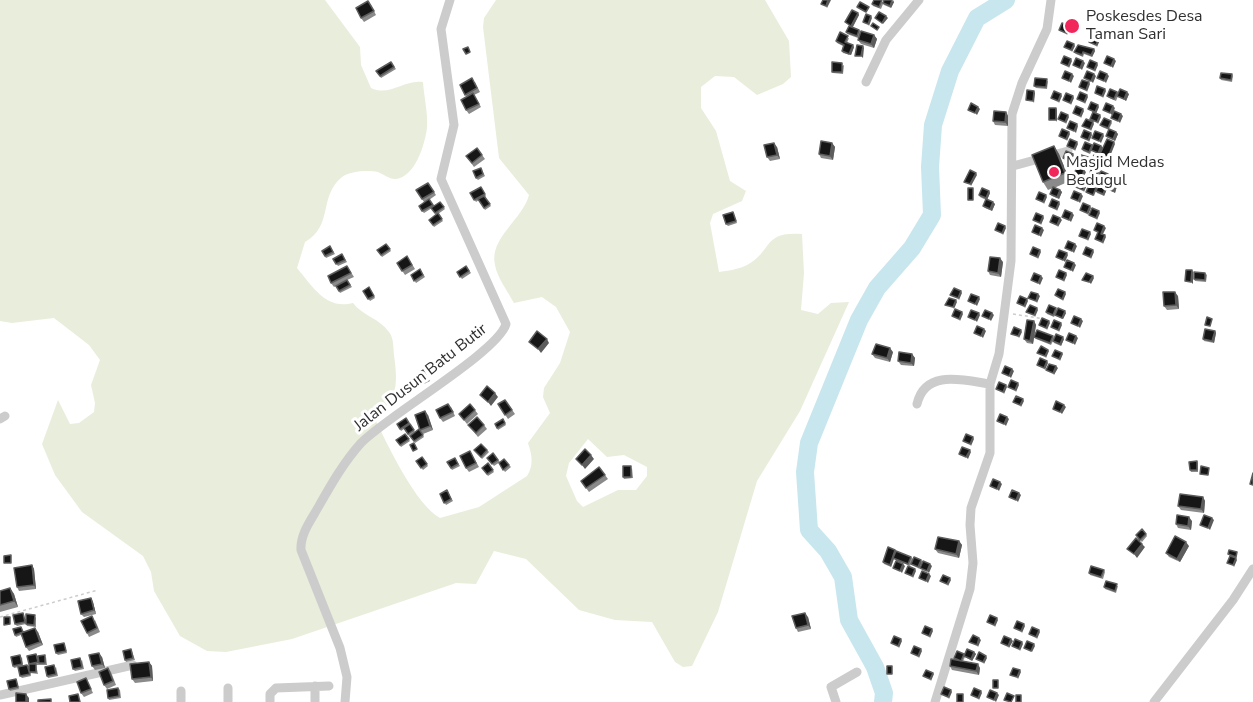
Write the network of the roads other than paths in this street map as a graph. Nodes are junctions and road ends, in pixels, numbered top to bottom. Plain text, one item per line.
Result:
1 (450, 0) edge
2 (919, 0) edge
3 (1051, 0) edge
4 (866, 82) dead end
5 (1068, 151) edge
6 (1013, 166) junction
7 (990, 384) junction
8 (917, 404) dead end
9 (1253, 569) edge
10 (133, 665) edge
11 (857, 672) dead end
12 (315, 686) junction
13 (329, 686) dead end
14 (228, 688) dead end
15 (181, 691) dead end
16 (0, 695) edge
17 (181, 702) edge
18 (228, 702) edge
19 (270, 702) edge
20 (315, 702) edge
21 (345, 702) edge
22 (836, 702) edge
23 (935, 702) edge
24 (1154, 702) edge

1 - 21 street, Jalan Dusun Batu Butir
2 - 4 street
3 - 6 street
5 - 6 street
6 - 7 street
7 - 8 street
7 - 23 street
9 - 24 street
10 - 16 street
11 - 22 street
12 - 13 street
12 - 19 street
12 - 20 street
14 - 18 street
15 - 17 street

